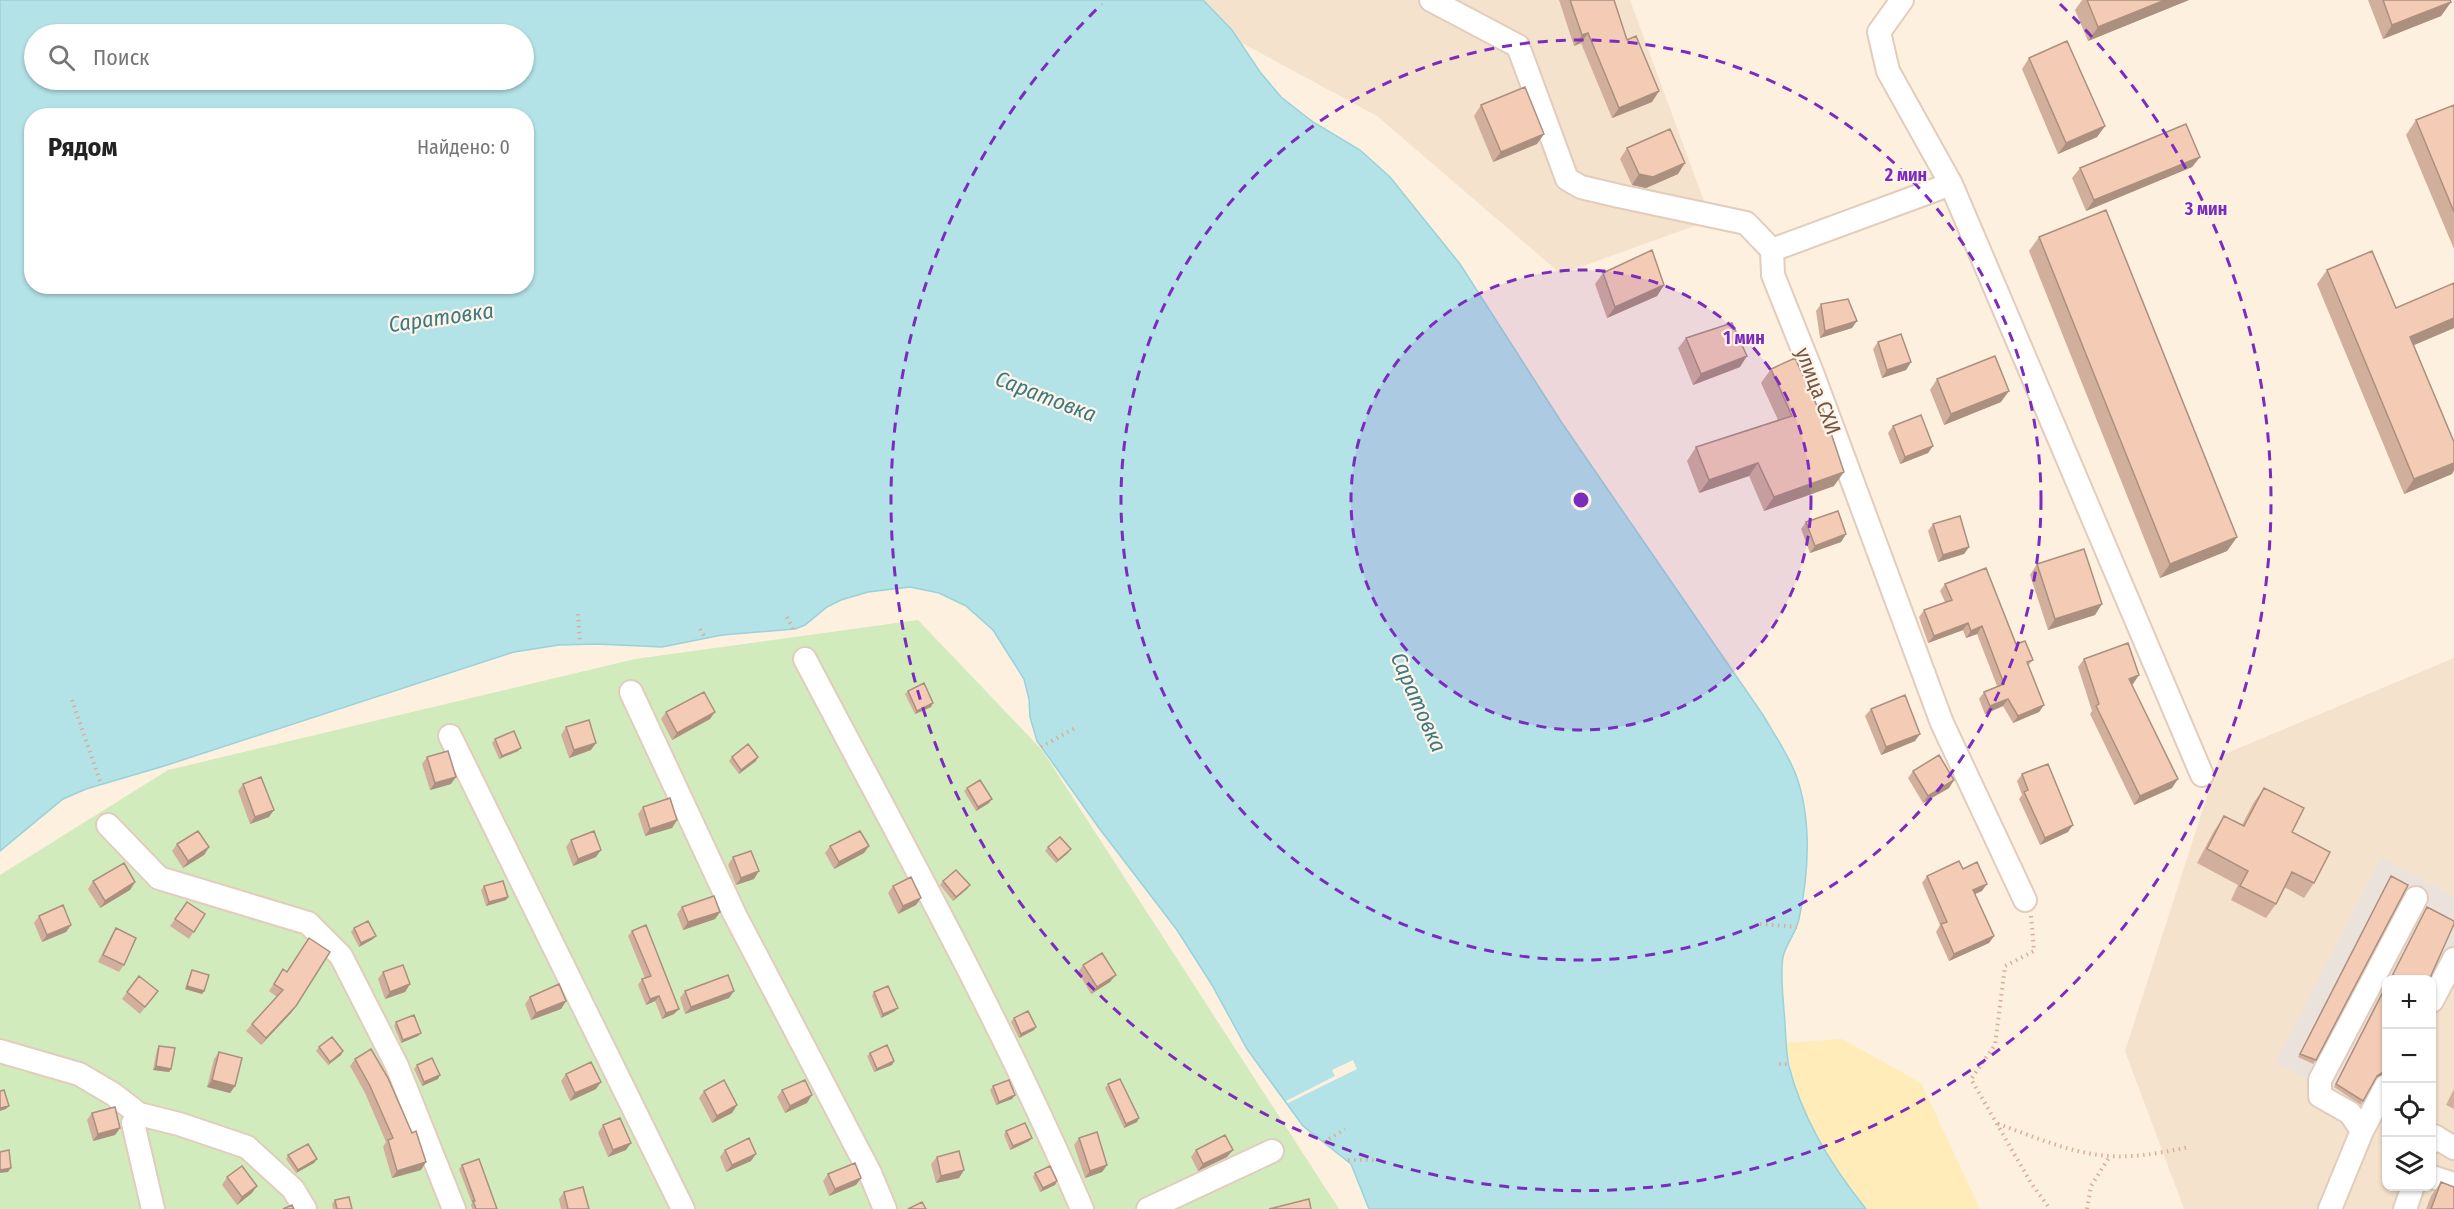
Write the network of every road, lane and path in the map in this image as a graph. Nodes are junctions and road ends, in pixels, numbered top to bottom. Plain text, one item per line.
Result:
1 (1431, 0) edge
2 (1902, 0) edge
3 (1951, 184) junction
4 (1772, 250) junction
5 (578, 614) dead end
6 (787, 617) dead end
7 (700, 629) dead end
8 (793, 629) dead end
9 (706, 639) dead end
10 (580, 644) dead end
11 (805, 659) dead end
12 (631, 692) dead end
13 (72, 700) dead end
14 (1075, 728) dead end
15 (450, 736) dead end
16 (1041, 747) dead end
17 (2202, 775) dead end
18 (101, 784) dead end
19 (108, 825) dead end
20 (2416, 898) dead end
21 (2027, 904) joint
22 (1760, 924) dead end
23 (1797, 927) dead end
24 (2454, 959) edge
25 (2436, 993) edge
26 (0, 1051) edge
27 (1779, 1064) dead end
28 (1789, 1064) dead end
29 (2382, 1094) edge
30 (139, 1114) junction
31 (1997, 1124) junction
32 (1345, 1129) dead end
33 (2362, 1131) junction
34 (2436, 1137) edge
35 (1324, 1142) dead end
36 (2190, 1148) dead end
37 (2454, 1148) edge
38 (1272, 1151) dead end
39 (2109, 1156) junction
40 (1348, 1160) dead end
41 (1377, 1160) dead end
42 (2436, 1178) edge
43 (2454, 1184) edge
44 (2411, 1191) edge
45 (153, 1209) edge
46 (305, 1209) edge
47 (454, 1209) edge
48 (683, 1209) edge
49 (885, 1209) edge
50 (1082, 1209) edge
51 (1148, 1209) edge
52 (2050, 1209) edge
53 (2087, 1209) edge
54 (2330, 1209) edge
55 (2405, 1209) edge

1 - 4 street
2 - 3 street
3 - 4 street
3 - 17 street
4 - 21 street, улица СХИ
5 - 10 path
6 - 8 path
7 - 9 path
11 - 50 street
12 - 49 street
13 - 18 path
14 - 16 path
15 - 48 street
19 - 47 street
20 - 33 street
21 - 31 path
22 - 23 path
24 - 25 street
26 - 30 street
27 - 28 path
29 - 33 street
30 - 45 street
30 - 46 street
31 - 39 path
31 - 52 path
32 - 35 path
33 - 54 street
34 - 37 street
36 - 39 path
38 - 51 street
39 - 53 path
40 - 41 path
42 - 43 street
44 - 55 street

